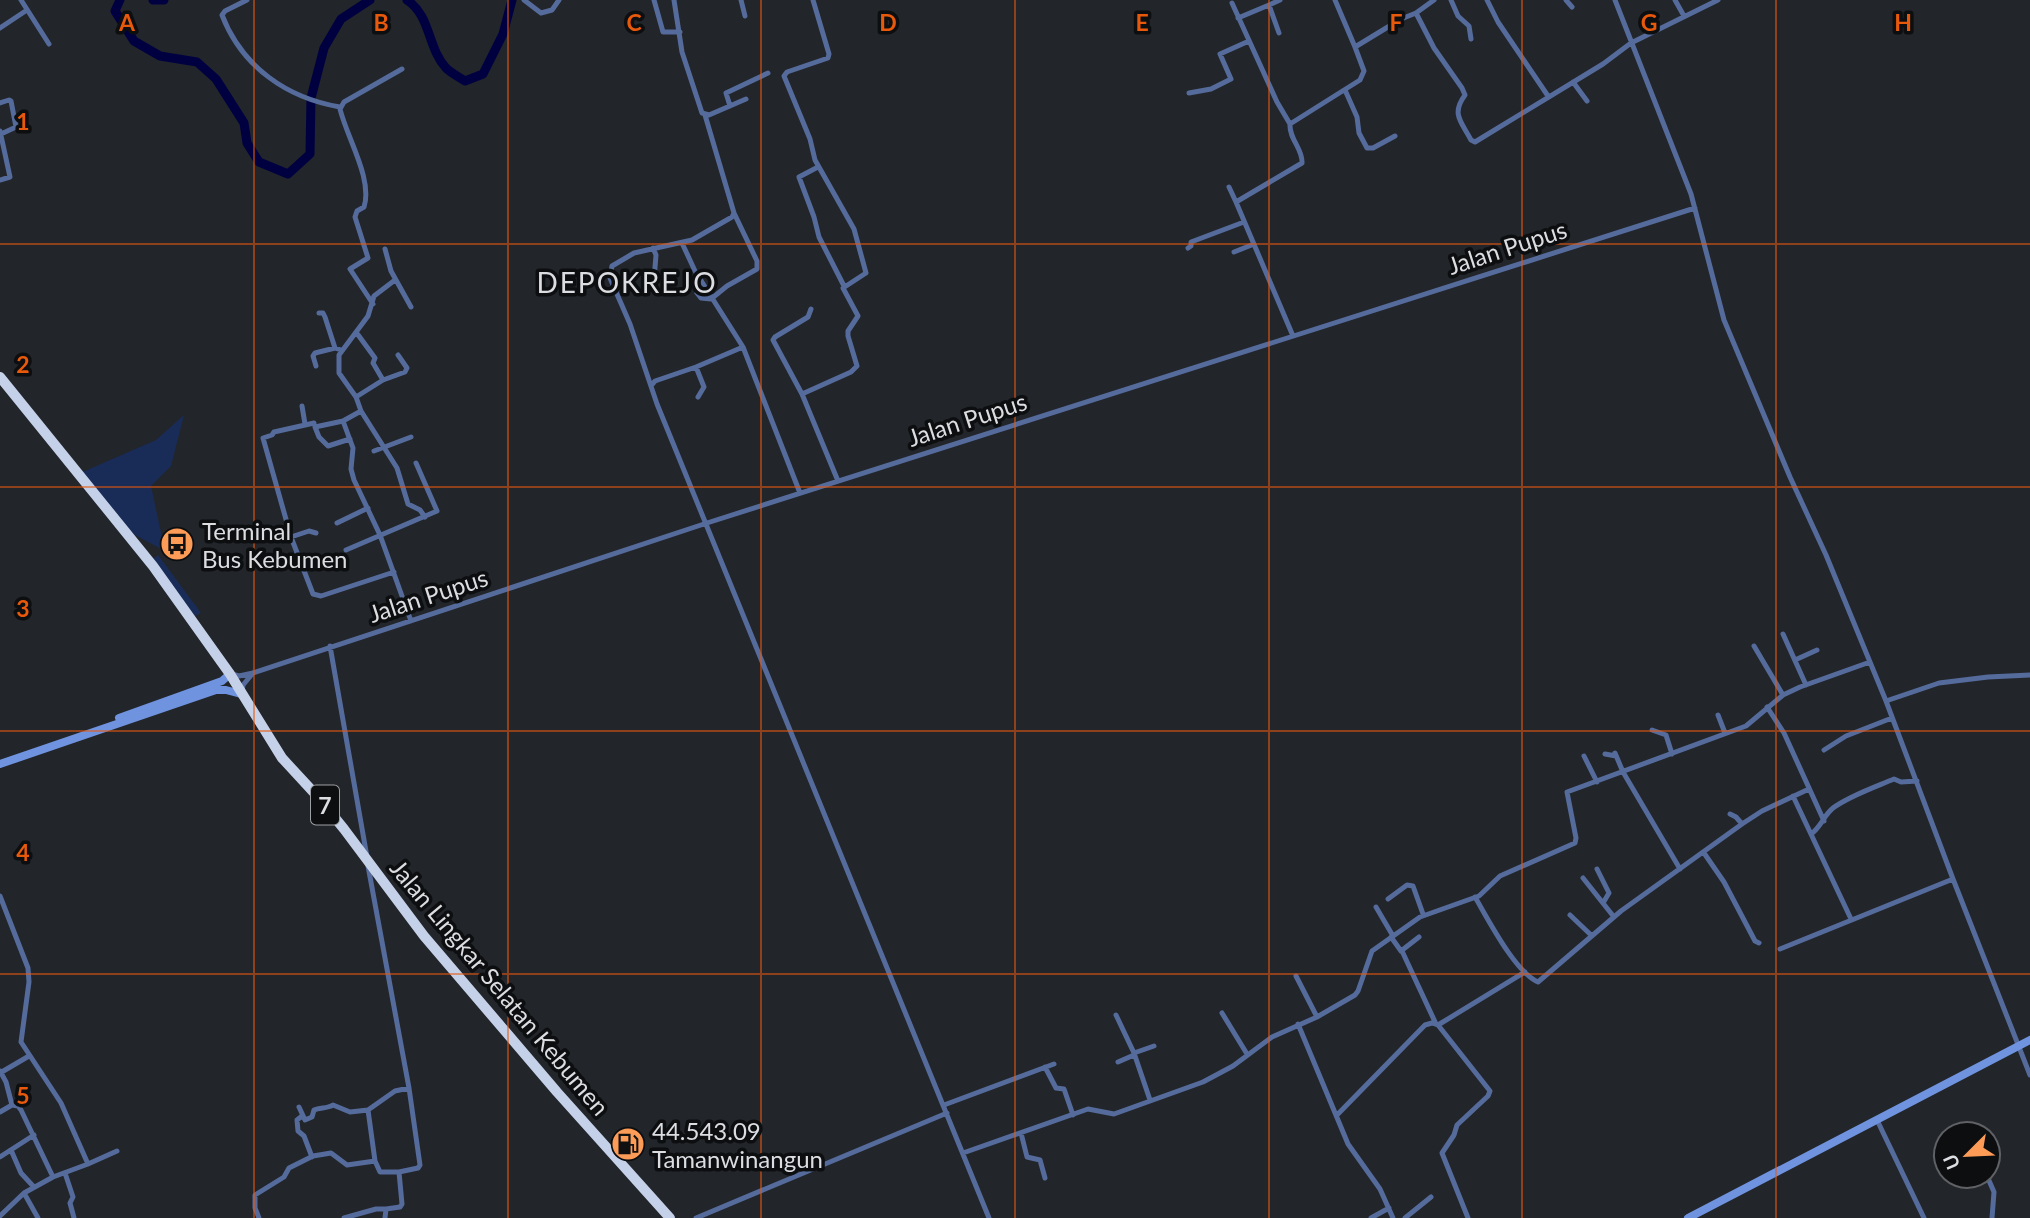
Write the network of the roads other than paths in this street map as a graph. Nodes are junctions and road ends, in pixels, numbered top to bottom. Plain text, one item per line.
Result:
1 (21, 0) edge
2 (247, 0) edge
3 (524, 0) edge
4 (559, 0) edge
5 (654, 0) edge
6 (674, 0) edge
7 (741, 0) edge
8 (813, 0) edge
9 (1280, 0) edge
10 (1335, 0) edge
11 (1434, 0) edge
12 (1451, 0) edge
13 (1487, 0) edge
14 (1566, 0) edge
15 (1615, 0) edge
16 (1675, 0) edge
17 (1718, 0) edge
18 (1232, 4) dead end
19 (1269, 5) junction
20 (1572, 7) dead end
21 (27, 10) junction
22 (1416, 13) junction
23 (745, 16) dead end
24 (1684, 16) junction
25 (1238, 18) junction
26 (0, 28) edge
27 (680, 32) junction
28 (1279, 33) dead end
29 (1471, 39) dead end
30 (1249, 41) junction
31 (1631, 43) junction
32 (49, 44) dead end
33 (1355, 47) junction
34 (402, 69) dead end
35 (768, 73) dead end
36 (1573, 82) junction
37 (1345, 90) junction
38 (1189, 93) dead end
39 (1548, 96) junction
40 (746, 99) dead end
41 (1587, 101) dead end
42 (0, 103) edge
43 (730, 106) junction
44 (340, 107) junction
45 (705, 115) junction
46 (1290, 124) junction
47 (0, 132) edge
48 (1395, 136) dead end
49 (818, 167) junction
50 (0, 180) edge
51 (1229, 187) dead end
52 (1237, 202) junction
53 (1695, 208) junction
54 (734, 213) junction
55 (1244, 222) junction
56 (682, 243) junction
57 (1254, 244) junction
58 (653, 248) junction
59 (1188, 248) dead end
60 (385, 249) dead end
61 (1234, 252) dead end
62 (395, 280) junction
63 (654, 280) dead end
64 (844, 286) junction
65 (697, 293) dead end
66 (711, 299) junction
67 (373, 304) junction
68 (411, 307) dead end
69 (811, 309) dead end
70 (320, 313) dead end
71 (356, 332) junction
72 (1293, 335) junction
73 (743, 346) junction
74 (338, 349) junction
75 (398, 355) dead end
76 (316, 366) dead end
77 (696, 367) junction
78 (0, 377) edge
79 (383, 380) junction
80 (651, 387) junction
81 (802, 394) junction
82 (356, 397) junction
83 (698, 397) dead end
84 (302, 406) dead end
85 (361, 411) junction
86 (343, 421) junction
87 (305, 424) junction
88 (314, 424) junction
89 (411, 437) dead end
90 (350, 439) junction
91 (383, 448) junction
92 (374, 452) dead end
93 (416, 463) dead end
94 (838, 481) junction
95 (800, 493) junction
96 (368, 508) junction
97 (425, 517) junction
98 (337, 523) dead end
99 (707, 523) junction
100 (316, 533) dead end
101 (380, 535) junction
102 (291, 537) junction
103 (346, 550) dead end
104 (394, 572) junction
105 (411, 621) junction
106 (1783, 634) dead end
107 (330, 646) junction
108 (1754, 646) dead end
109 (1816, 650) dead end
110 (1795, 660) junction
111 (1870, 662) junction
112 (253, 673) junction
113 (230, 674) junction
114 (2030, 675) edge
115 (1806, 685) junction
116 (241, 694) junction
117 (1783, 695) junction
118 (1886, 701) junction
119 (1767, 707) junction
120 (1718, 715) dead end
121 (1892, 718) junction
122 (1653, 730) dead end
123 (1726, 733) junction
124 (1824, 750) dead end
125 (1605, 754) dead end
126 (1672, 754) junction
127 (1584, 756) dead end
128 (0, 762) edge
129 (1623, 772) junction
130 (1917, 781) junction
131 (1597, 782) junction
132 (1808, 789) junction
133 (1793, 796) junction
134 (1730, 814) dead end
135 (1824, 821) junction
136 (1742, 824) junction
137 (1811, 834) junction
138 (1704, 853) junction
139 (367, 859) junction
140 (1597, 869) dead end
141 (1680, 869) junction
142 (1583, 878) dead end
143 (1953, 879) junction
144 (0, 896) edge
145 (1475, 897) junction
146 (1388, 899) dead end
147 (1603, 903) junction
148 (1376, 907) dead end
149 (1423, 914) junction
150 (1570, 915) dead end
151 (1614, 917) junction
152 (1851, 919) junction
153 (1592, 936) junction
154 (1392, 937) junction
155 (1419, 937) dead end
156 (1759, 943) dead end
157 (1780, 949) dead end
158 (1402, 951) junction
159 (1525, 972) junction
160 (1296, 976) dead end
161 (1222, 1013) dead end
162 (1116, 1015) dead end
163 (1317, 1017) junction
164 (1298, 1024) junction
165 (1437, 1025) junction
166 (2030, 1040) edge
167 (1154, 1046) dead end
168 (2017, 1046) junction
169 (1134, 1054) junction
170 (1247, 1054) junction
171 (29, 1056) junction
172 (1118, 1062) dead end
173 (1054, 1064) dead end
174 (1045, 1067) junction
175 (0, 1072) edge
176 (2030, 1075) edge
177 (409, 1088) junction
178 (1150, 1100) junction
179 (12, 1105) junction
180 (944, 1105) junction
181 (299, 1107) dead end
182 (368, 1110) junction
183 (0, 1112) edge
184 (947, 1113) junction
185 (1073, 1115) junction
186 (1337, 1115) junction
187 (302, 1116) junction
188 (1877, 1120) junction
189 (1021, 1133) junction
190 (34, 1135) junction
191 (11, 1150) junction
192 (117, 1152) dead end
193 (963, 1153) junction
194 (0, 1157) edge
195 (312, 1157) junction
196 (375, 1161) junction
197 (88, 1164) junction
198 (399, 1172) junction
199 (65, 1173) junction
200 (53, 1177) junction
201 (1045, 1178) dead end
202 (33, 1186) junction
203 (1993, 1190) edge
204 (24, 1193) junction
205 (1431, 1197) dead end
206 (1388, 1208) junction
207 (386, 1209) junction
208 (1, 1213) edge
209 (38, 1218) edge
210 (75, 1218) edge
211 (259, 1218) edge
212 (344, 1218) edge
213 (385, 1218) edge
214 (670, 1218) edge
215 (696, 1218) edge
216 (989, 1218) edge
217 (1371, 1218) edge
218 (1393, 1218) edge
219 (1405, 1218) edge
220 (1468, 1218) edge
221 (1688, 1218) edge
222 (1924, 1218) edge
223 (1992, 1218) edge

1 - 21 street
2 - 44 street
3 - 4 street
5 - 27 street
6 - 27 street
7 - 23 street
8 - 49 street
9 - 19 street
10 - 33 street
11 - 22 street
12 - 29 street
13 - 39 street
14 - 20 street
15 - 31 street
16 - 24 street
17 - 24 street
18 - 25 street
19 - 25 street
19 - 28 street
21 - 26 street
21 - 32 street
22 - 33 street
22 - 39 street
24 - 31 street
25 - 30 street
27 - 45 street
30 - 38 street
30 - 46 street
31 - 36 street
31 - 53 street
33 - 37 street
34 - 44 street
35 - 43 street
36 - 39 street
36 - 41 street
37 - 46 street
37 - 48 street
40 - 43 street
42 - 47 street
43 - 45 street
44 - 67 street
45 - 54 street
46 - 52 street
47 - 50 street
49 - 64 street
49 - 64 street
51 - 52 street
52 - 55 street
53 - 72 street, Jalan Pupus
53 - 111 street
54 - 56 street
54 - 66 street
55 - 57 street
55 - 59 street
56 - 58 street
56 - 66 street
57 - 61 street
57 - 72 street
58 - 63 street
58 - 80 street
60 - 62 street
62 - 67 street
62 - 68 street
64 - 81 street
65 - 66 street
66 - 73 street
67 - 71 street
69 - 81 street
70 - 74 street
71 - 74 street
71 - 79 street
72 - 94 street, Jalan Pupus
73 - 77 street
73 - 95 street
74 - 76 street
74 - 82 street
75 - 79 street
77 - 80 street
77 - 83 street
78 - 113 highway, Jalan Lingkar Selatan Kebumen / 7
79 - 82 street
80 - 99 street
81 - 94 street
82 - 85 street
84 - 87 street
85 - 86 street
85 - 91 street
86 - 88 street
86 - 90 street
87 - 88 street
87 - 102 street
88 - 90 street
89 - 91 street
90 - 96 street
91 - 92 street
91 - 97 street
93 - 97 street
94 - 95 street, Jalan Pupus
95 - 99 street, Jalan Pupus
96 - 98 street
96 - 101 street
97 - 101 street
99 - 105 street, Jalan Pupus
99 - 180 street
100 - 102 street
101 - 103 street
101 - 104 street
102 - 104 street
104 - 105 street
105 - 107 street, Jalan Pupus
106 - 110 street
107 - 112 street, Jalan Pupus
107 - 139 street
108 - 117 street
109 - 110 street
110 - 115 street
111 - 115 street
111 - 118 street
112 - 113 street, Jalan Pupus
112 - 116 street
113 - 116 highway, Jalan Lingkar Selatan Kebumen / 7
113 - 128 street, Jalan Pupus
114 - 118 street
115 - 117 street
116 - 128 street, Jalan Pupus
116 - 139 highway, Jalan Lingkar Selatan Kebumen / 7
117 - 119 street
118 - 121 street
119 - 123 street
119 - 132 street
120 - 123 street
121 - 124 street
121 - 130 street
122 - 126 street
123 - 126 street
125 - 129 street
126 - 129 street
127 - 131 street
129 - 131 street
129 - 141 street
130 - 135 street
130 - 143 street
131 - 145 street
132 - 133 street
132 - 135 street
133 - 136 street
133 - 137 street
134 - 136 street
135 - 137 street
136 - 138 street
137 - 152 street
138 - 141 street
138 - 156 street
139 - 177 street
139 - 214 highway, Jalan Lingkar Selatan Kebumen / 7
140 - 147 street
141 - 151 street
142 - 147 street
143 - 152 street
143 - 168 street
144 - 171 street
145 - 149 street
145 - 159 street
146 - 149 street
147 - 151 street
148 - 154 street
149 - 154 street
150 - 153 street
151 - 153 street
152 - 157 street
153 - 159 street
154 - 158 street
154 - 163 street
155 - 158 street
158 - 165 street
159 - 165 street
160 - 163 street
161 - 170 street
162 - 169 street
163 - 164 street
164 - 170 street
164 - 186 street
165 - 186 street
165 - 220 street
166 - 168 street
167 - 169 street
168 - 176 street
168 - 188 street
169 - 172 street
169 - 178 street
170 - 178 street
171 - 175 street
171 - 197 street
173 - 174 street
174 - 180 street
174 - 185 street
175 - 179 street
177 - 182 street
177 - 198 street
178 - 185 street
179 - 183 street
179 - 190 street
180 - 184 street
181 - 187 street
182 - 187 street
182 - 196 street
184 - 193 street
184 - 215 street
185 - 189 street
186 - 206 street
187 - 195 street
188 - 221 street
188 - 222 street
189 - 193 street
189 - 201 street
190 - 191 street
190 - 200 street
191 - 194 street
191 - 202 street
192 - 197 street
193 - 216 street
195 - 196 street
195 - 211 street
196 - 198 street
197 - 199 street
198 - 207 street
199 - 200 street
199 - 210 street
200 - 202 street
202 - 204 street
203 - 223 street
204 - 208 street
204 - 209 street
205 - 219 street
206 - 217 street
206 - 218 street
207 - 212 street
207 - 213 street

